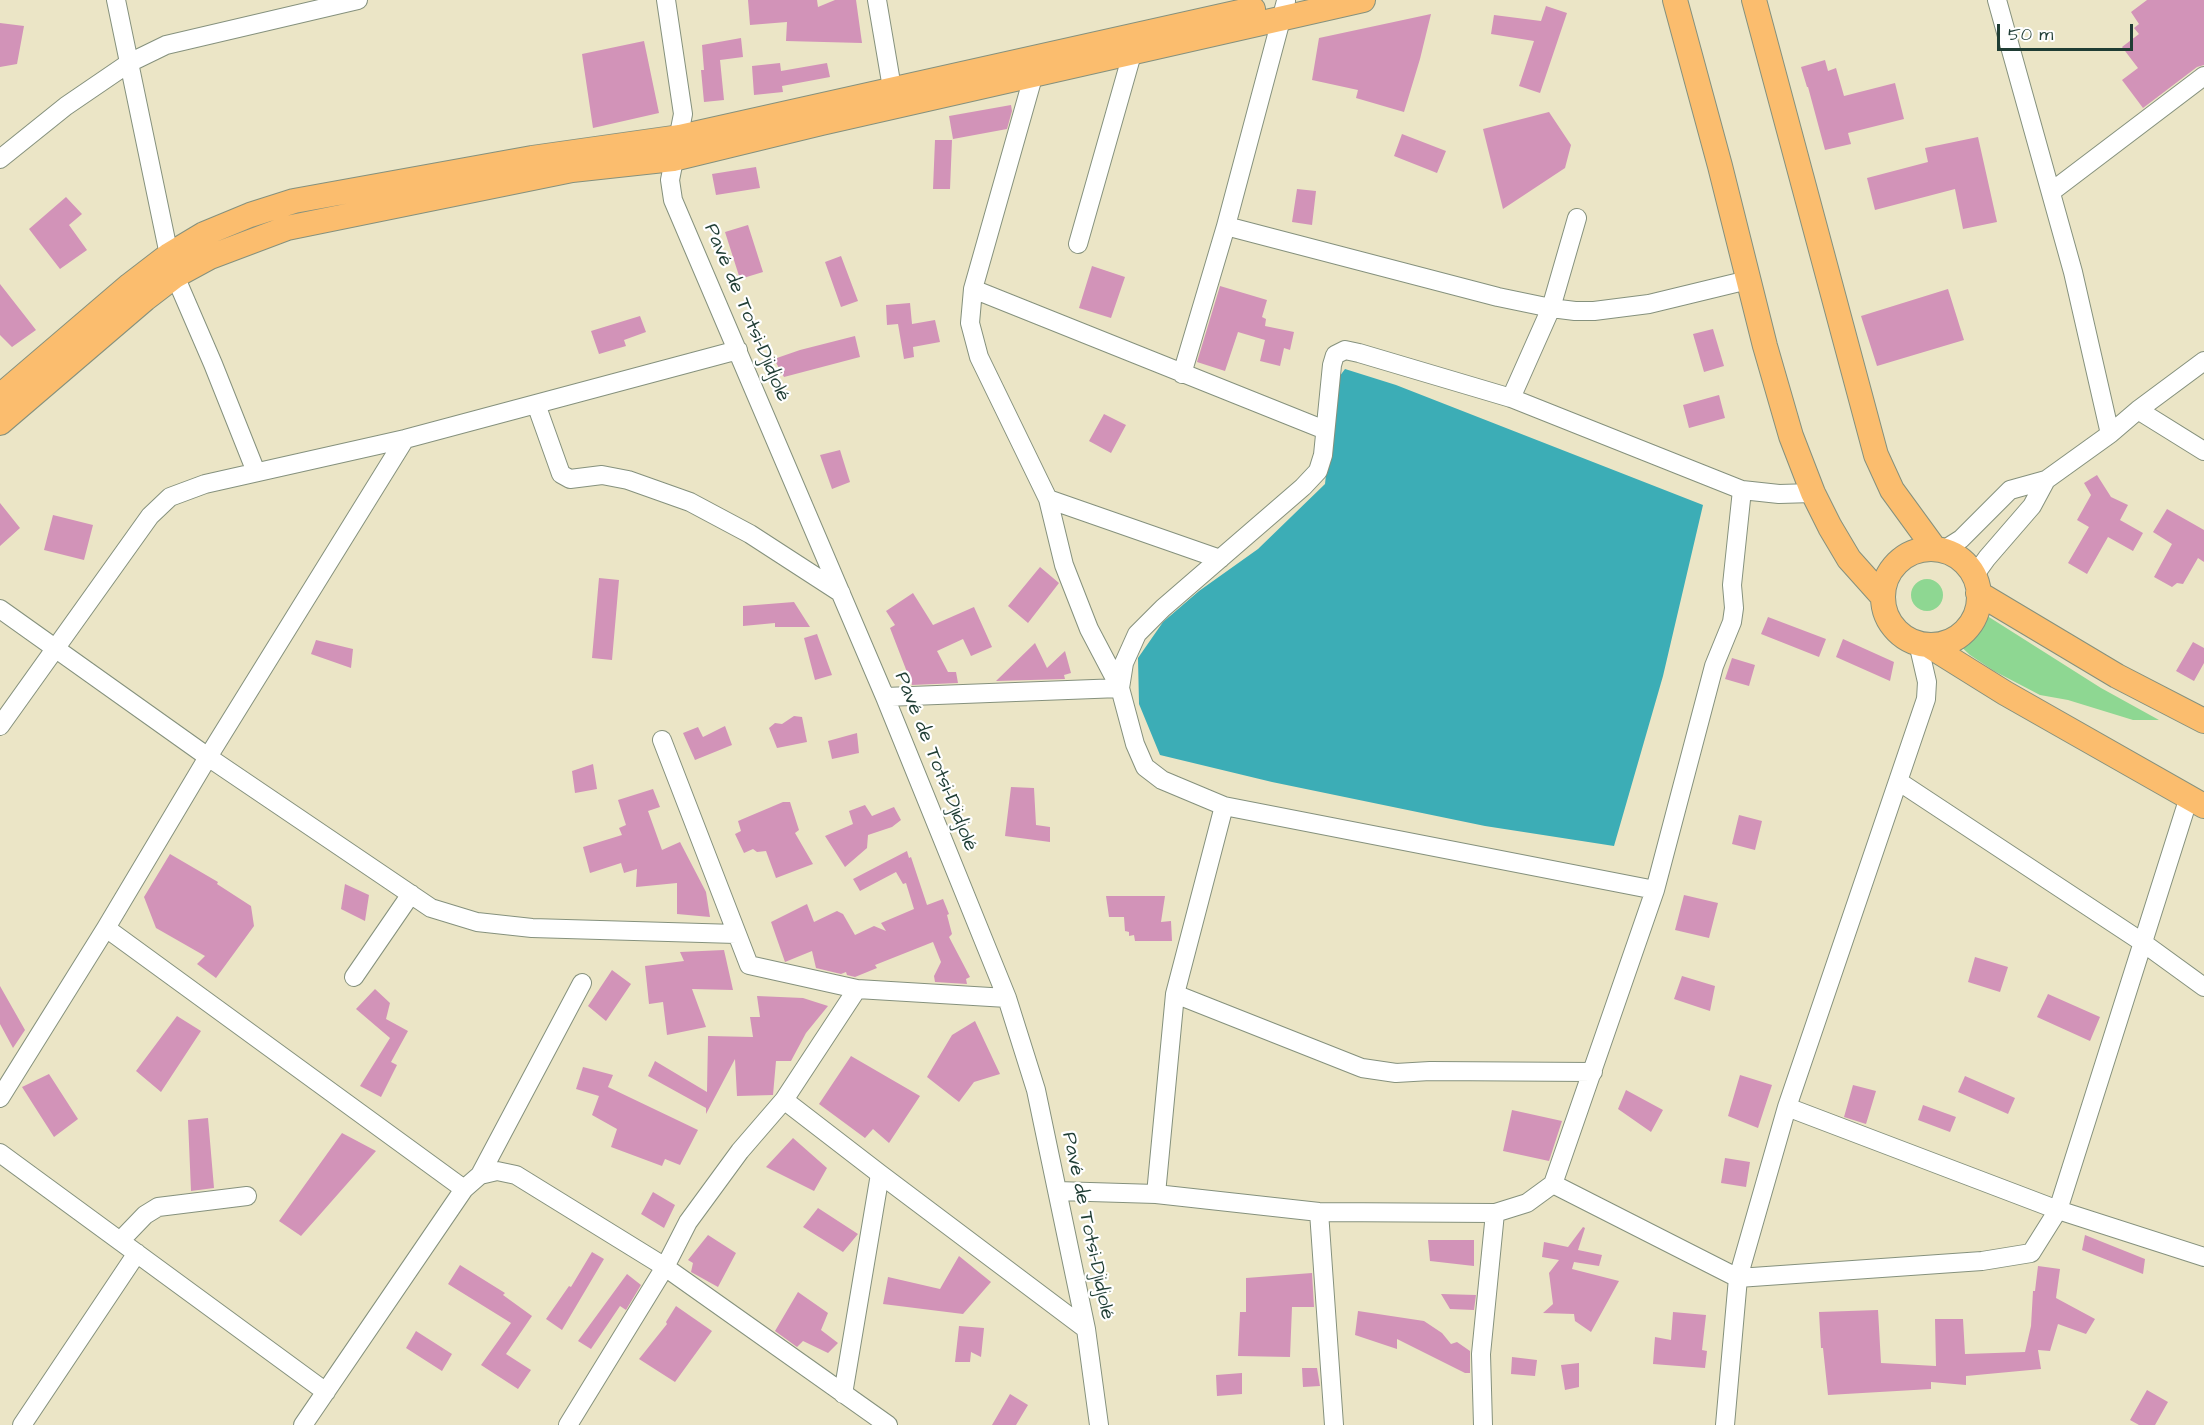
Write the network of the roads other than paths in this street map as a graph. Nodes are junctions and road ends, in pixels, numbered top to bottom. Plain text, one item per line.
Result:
1 (116, 0) edge
2 (358, 0) edge
3 (666, 0) edge
4 (877, 0) edge
5 (1363, 0) edge
6 (1676, 0) edge
7 (1754, 0) edge
8 (1997, 0) edge
9 (1286, 7) edge
10 (1132, 54) junction
11 (129, 63) junction
12 (1033, 76) junction
13 (2204, 76) edge
14 (892, 88) junction
15 (676, 148) junction
16 (0, 159) edge
17 (2051, 192) junction
18 (1577, 218) dead end
19 (1226, 226) junction
20 (1078, 244) dead end
21 (172, 266) junction
22 (1748, 280) junction
23 (973, 289) junction
24 (1551, 308) junction
25 (738, 350) junction
26 (2204, 361) edge
27 (1182, 374) junction
28 (0, 396) edge
29 (1511, 398) junction
30 (536, 404) junction
31 (2138, 410) junction
32 (0, 423) edge
33 (1326, 430) junction
34 (2110, 434) junction
35 (405, 439) junction
36 (2204, 451) edge
37 (256, 472) junction
38 (2046, 480) junction
39 (1742, 490) junction
40 (1813, 492) junction
41 (1048, 500) junction
42 (1939, 550) junction
43 (1220, 559) junction
44 (1976, 584) junction
45 (841, 594) junction
46 (1883, 597) junction
47 (0, 609) edge
48 (1923, 644) junction
49 (54, 648) junction
50 (1120, 687) junction
51 (885, 697) junction
52 (2204, 721) edge
53 (0, 726) edge
54 (662, 740) dead end
55 (208, 757) junction
56 (1898, 781) junction
57 (2196, 802) edge
58 (1224, 806) junction
59 (1655, 890) junction
60 (411, 894) junction
61 (106, 928) junction
62 (736, 934) junction
63 (2142, 942) junction
64 (354, 977) dead end
65 (582, 983) dead end
66 (2204, 987) edge
67 (856, 989) junction
68 (1175, 994) junction
69 (1007, 998) junction
70 (1593, 1072) junction
71 (0, 1098) edge
72 (784, 1100) junction
73 (1788, 1107) junction
74 (0, 1153) edge
75 (880, 1174) junction
76 (480, 1175) junction
77 (1553, 1184) junction
78 (464, 1189) junction
79 (1057, 1191) junction
80 (1156, 1194) junction
81 (247, 1196) dead end
82 (2058, 1210) junction
83 (1319, 1212) junction
84 (1495, 1213) junction
85 (120, 1241) junction
86 (137, 1253) junction
87 (2204, 1257) edge
88 (665, 1267) junction
89 (1738, 1278) junction
90 (1086, 1329) junction
91 (326, 1392) junction
92 (843, 1394) junction
93 (22, 1425) edge
94 (303, 1425) edge
95 (568, 1425) edge
96 (888, 1425) edge
97 (1099, 1425) edge
98 (1334, 1425) edge
99 (1483, 1425) edge
100 (1725, 1425) edge

1 - 11 street
2 - 11 street
3 - 15 street, Pavé de Totsi-Djidjolé
4 - 14 street
5 - 9 main road
6 - 22 main road
7 - 42 main road
8 - 17 street
9 - 10 main road
9 - 14 main road
9 - 19 street
10 - 12 main road
10 - 20 street
11 - 16 street
11 - 21 street
12 - 15 main road
12 - 23 street
13 - 17 street
14 - 15 main road
15 - 21 main road
15 - 25 street, Pavé de Totsi-Djidjolé
17 - 34 street
18 - 24 street
19 - 24 street
19 - 27 street
21 - 28 main road
21 - 32 main road
21 - 37 street
22 - 24 street
22 - 40 main road
23 - 27 street
23 - 41 street
24 - 29 street
25 - 30 street
25 - 45 street, Pavé de Totsi-Djidjolé
26 - 31 street
27 - 33 street
29 - 33 street
29 - 39 street
30 - 35 street
30 - 45 street
31 - 34 street
31 - 36 street
33 - 43 street
34 - 38 street
35 - 37 street
35 - 55 street
37 - 49 street
38 - 42 street
38 - 44 street
39 - 40 street
39 - 59 street
40 - 46 main road
41 - 43 street
41 - 50 street
42 - 44 main road
42 - 46 main road
43 - 50 street
44 - 48 main road
44 - 52 main road
45 - 51 street, Pavé de Totsi-Djidjolé
46 - 48 main road
47 - 49 street
48 - 56 street
48 - 57 main road
49 - 53 street
49 - 55 street
50 - 51 street
50 - 58 street
51 - 69 street, Pavé de Totsi-Djidjolé
54 - 62 street
55 - 60 street
55 - 61 street
56 - 63 street
56 - 73 street
57 - 63 street
58 - 59 street
58 - 68 street
59 - 70 street
60 - 62 street
60 - 64 street
61 - 71 street
61 - 78 street
62 - 67 street
63 - 66 street
63 - 82 street
65 - 76 street
67 - 69 street
67 - 72 street
68 - 70 street
68 - 80 street
69 - 79 street, Pavé de Totsi-Djidjolé
70 - 77 street
72 - 75 street
72 - 88 street
73 - 82 street
73 - 89 street
74 - 85 street
75 - 90 street
75 - 92 street
76 - 78 street
76 - 88 street
77 - 84 street
77 - 89 street
78 - 91 street
79 - 80 street
79 - 90 street, Pavé de Totsi-Djidjolé
80 - 83 street
81 - 85 street
82 - 87 street
82 - 89 street
83 - 84 street
83 - 98 street
84 - 99 street
85 - 86 street
86 - 91 street
86 - 93 street
88 - 92 street
88 - 95 street
89 - 100 street
90 - 97 street, Pavé de Totsi-Djidjolé
91 - 94 street
92 - 96 street

